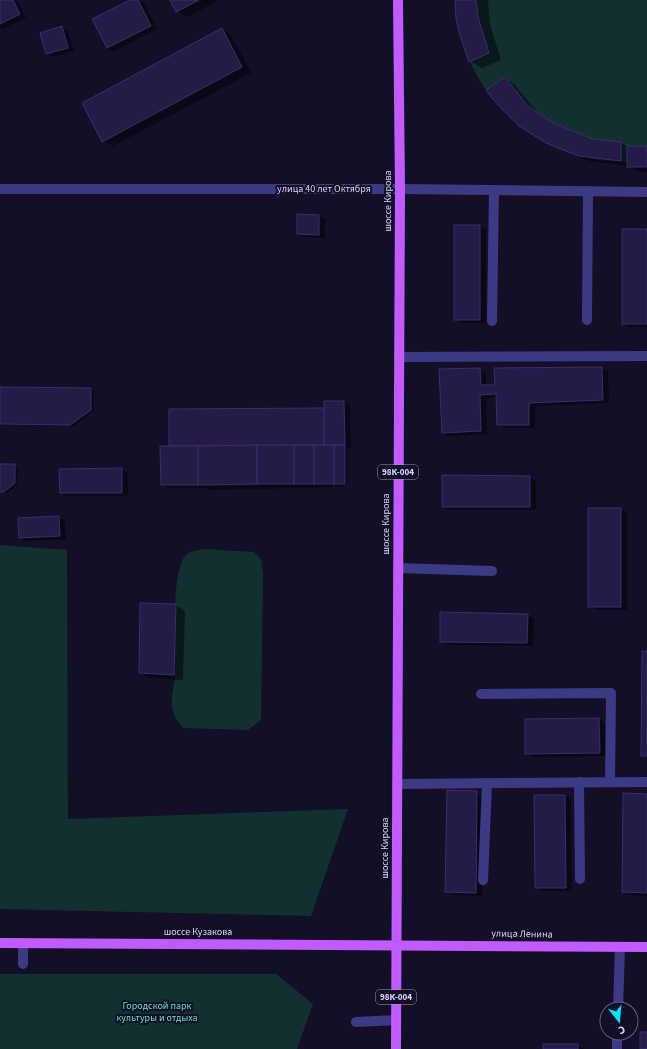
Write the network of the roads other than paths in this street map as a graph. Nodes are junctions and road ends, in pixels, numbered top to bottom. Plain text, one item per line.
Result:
1 (398, 0) edge
2 (0, 189) edge
3 (400, 189) junction
4 (494, 190) junction
5 (588, 191) junction
6 (647, 192) edge
7 (587, 320) dead end
8 (492, 321) dead end
9 (647, 356) edge
10 (399, 357) junction
11 (398, 568) junction
12 (492, 570) dead end
13 (481, 694) dead end
14 (579, 782) junction
15 (610, 782) junction
16 (647, 782) edge
17 (487, 783) junction
18 (397, 784) junction
19 (580, 879) dead end
20 (483, 880) dead end
21 (0, 943) edge
22 (23, 943) junction
23 (396, 945) junction
24 (620, 947) junction
25 (647, 947) edge
26 (23, 964) dead end
27 (618, 1001) edge
28 (396, 1020) junction
29 (356, 1022) dead end
30 (396, 1049) edge

1 - 3 main road, шоссе Кирова / 98К-004
2 - 3 street, улица 40 лет Октября
3 - 4 street, улица 40 лет Октября
3 - 10 main road, шоссе Кирова / 98К-004
4 - 5 street, улица 40 лет Октября
4 - 8 street
5 - 6 street, улица 40 лет Октября
5 - 7 street
9 - 10 street
10 - 11 main road, шоссе Кирова / 98К-004
11 - 12 street
11 - 18 main road, шоссе Кирова / 98К-004
13 - 15 street
14 - 15 street
14 - 17 street
14 - 19 street
15 - 16 street
17 - 18 street
17 - 20 street
18 - 23 main road, шоссе Кирова / 98К-004
21 - 22 main road, шоссе Кузакова
22 - 23 main road, шоссе Кузакова
22 - 26 street
23 - 24 main road, улица Ленина
23 - 28 main road, шоссе Кирова / 98К-004
24 - 25 main road, улица Ленина
24 - 27 street
28 - 29 street
28 - 30 main road, шоссе Кирова / 98К-004

